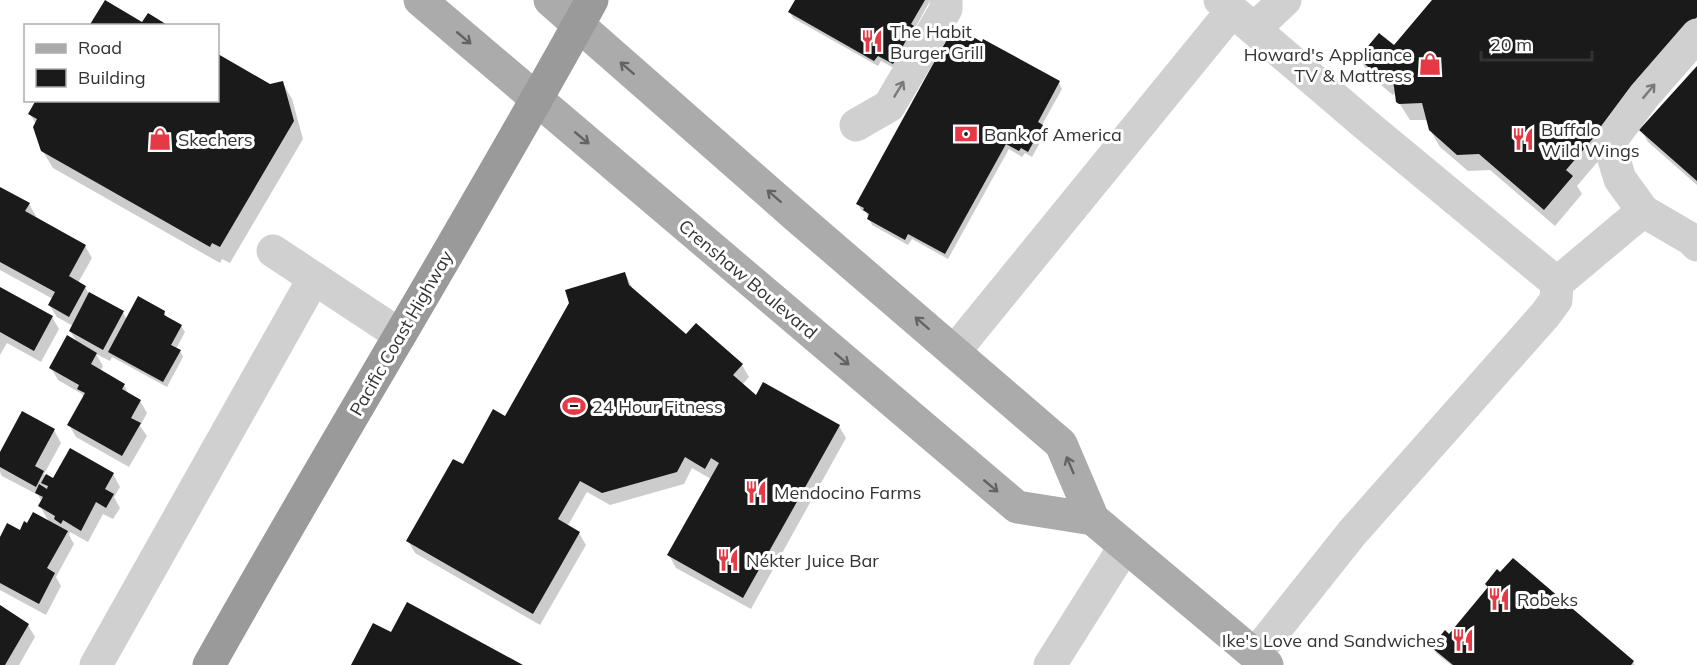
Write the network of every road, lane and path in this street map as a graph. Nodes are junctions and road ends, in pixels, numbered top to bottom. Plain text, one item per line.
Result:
1 (420, 0) edge
2 (550, 0) edge
3 (946, 0) edge
4 (1285, 0) edge
5 (585, 12) edge
6 (1235, 13) edge
7 (1697, 35) edge
8 (537, 100) junction
9 (856, 125) dead end
10 (1643, 211) junction
11 (1697, 245) edge
12 (273, 251) dead end
13 (314, 278) junction
14 (1557, 283) junction
15 (400, 335) junction
16 (954, 352) junction
17 (1093, 519) junction
18 (1125, 546) junction
19 (1261, 660) edge
20 (96, 665) edge
21 (209, 665) edge
22 (1050, 665) edge

1 -> 8 main road, Crenshaw Boulevard
2 - 5 main road
9 -> 3 lane
4 - 6 lane
5 - 8 highway, Pacific Coast Highway
16 -> 5 main road
6 - 14 lane
6 - 16 lane
10 -> 7 lane
8 - 15 highway, Pacific Coast Highway
8 -> 17 main road, Crenshaw Boulevard
10 - 11 lane
10 - 14 lane
12 - 13 lane
13 - 15 lane
13 - 20 lane
14 - 19 lane
15 - 21 highway, Pacific Coast Highway
17 -> 16 main road
17 - 18 main road
18 - 19 main road
18 - 22 lane

